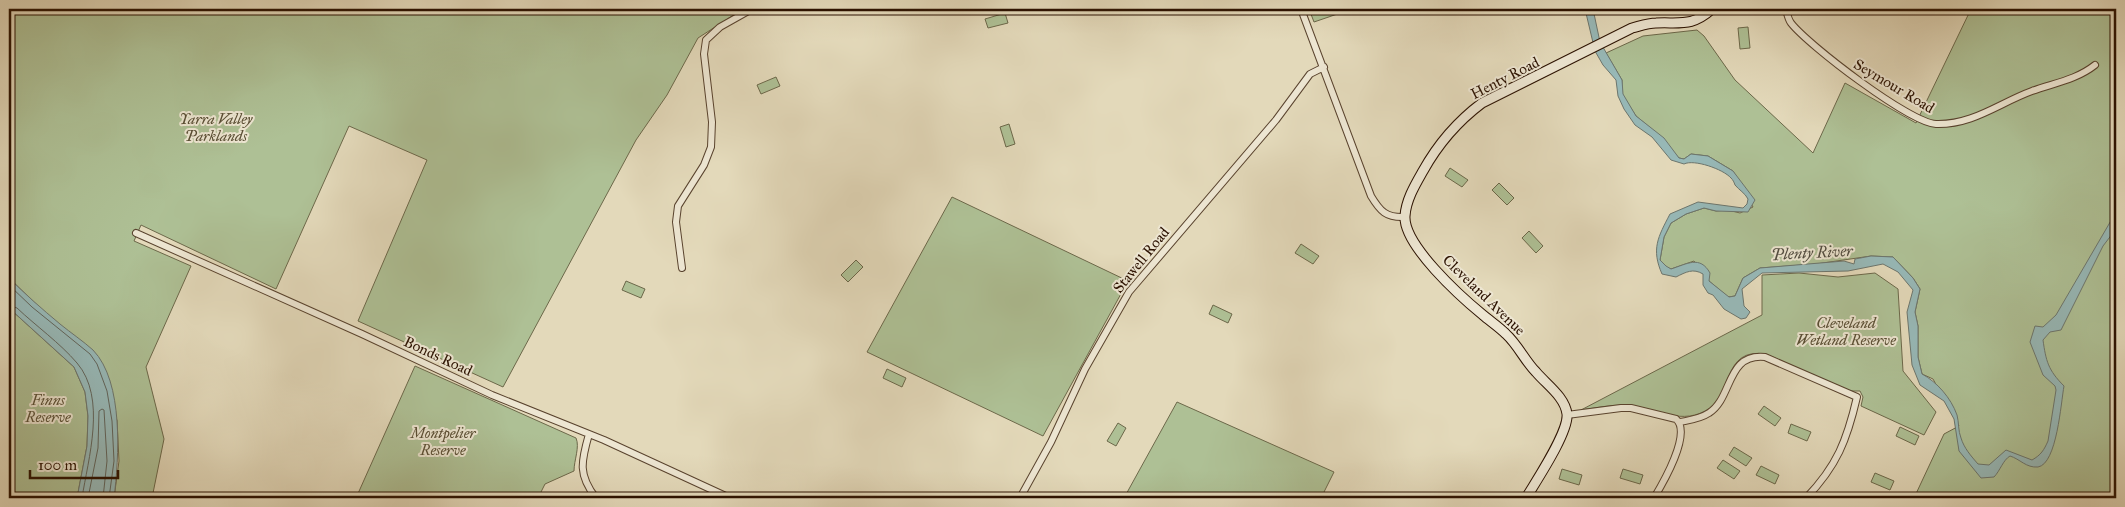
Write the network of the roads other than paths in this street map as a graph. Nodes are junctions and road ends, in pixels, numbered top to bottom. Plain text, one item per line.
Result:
1 (752, 9) edge
2 (1301, 9) edge
3 (1712, 9) edge
4 (1786, 9) edge
5 (2095, 65) dead end
6 (1324, 67) junction
7 (1405, 217) junction
8 (136, 233) dead end
9 (682, 268) dead end
10 (1567, 415) junction
11 (1680, 422) junction
12 (589, 434) junction
13 (596, 498) edge
14 (730, 498) edge
15 (1020, 498) edge
16 (1526, 498) edge
17 (1654, 498) edge
18 (1806, 498) edge

1 - 9 street
2 - 6 street
3 - 7 street, Henty Road
4 - 5 street, Seymour Road
6 - 7 street
6 - 15 street, Stawell Road
7 - 10 street, Cleveland Avenue
8 - 12 street, Bonds Road
10 - 11 street
10 - 16 street
11 - 17 street
11 - 18 street
12 - 13 street
12 - 14 street, Bonds Road

